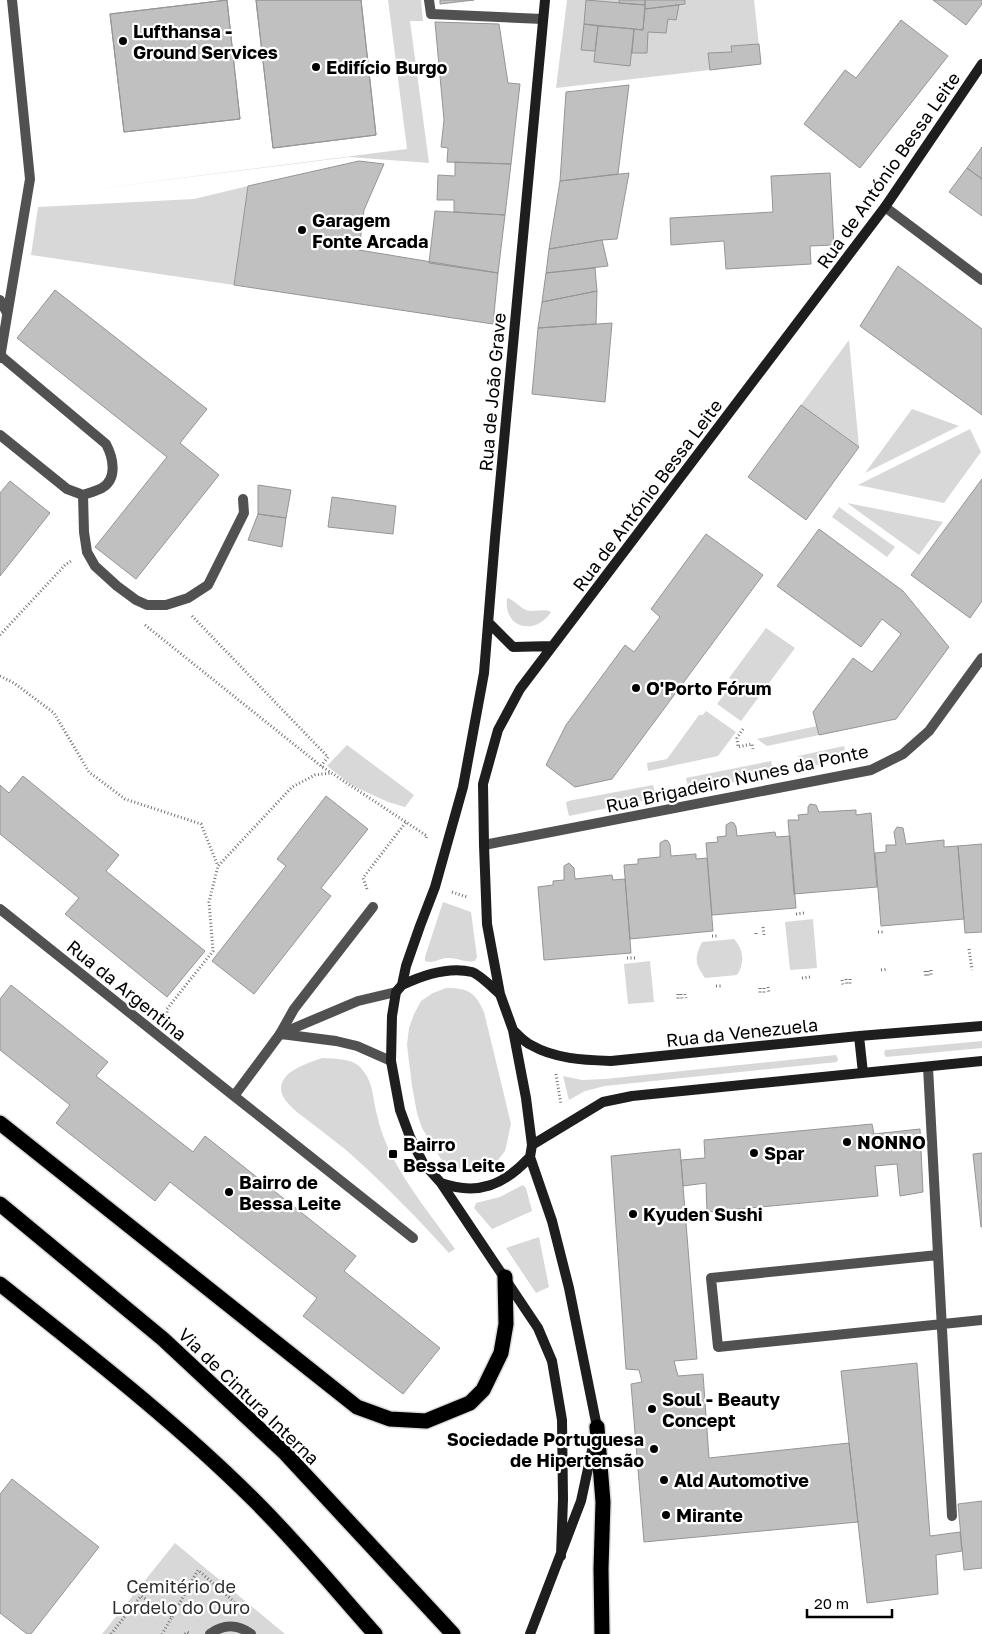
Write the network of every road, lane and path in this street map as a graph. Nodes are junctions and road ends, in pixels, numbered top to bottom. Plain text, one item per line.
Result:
1 (12, 0) edge
2 (429, 0) edge
3 (545, 0) edge
4 (543, 19) junction
5 (982, 65) edge
6 (885, 207) junction
7 (982, 280) edge
8 (0, 300) edge
9 (7, 313) junction
10 (0, 357) edge
11 (0, 435) edge
12 (83, 496) junction
13 (244, 499) dead end
14 (87, 552) junction
15 (136, 600) junction
16 (178, 601) junction
17 (488, 622) junction
18 (0, 635) edge
19 (552, 646) junction
20 (982, 658) edge
21 (0, 676) edge
22 (743, 729) dead end
23 (753, 749) dead end
24 (322, 766) junction
25 (331, 773) junction
26 (463, 786) joint
27 (406, 822) junction
28 (424, 845) dead end
29 (484, 845) junction
30 (218, 866) junction
31 (447, 890) dead end
32 (470, 898) dead end
33 (373, 907) joint
34 (0, 909) edge
35 (796, 914) dead end
36 (804, 914) dead end
37 (763, 927) dead end
38 (878, 932) dead end
39 (884, 932) dead end
40 (764, 935) dead end
41 (712, 936) dead end
42 (718, 936) dead end
43 (969, 949) dead end
44 (627, 958) dead end
45 (636, 958) dead end
46 (888, 969) dead end
47 (882, 970) dead end
48 (972, 970) dead end
49 (928, 971) joint
50 (810, 977) dead end
51 (802, 978) dead end
52 (846, 979) joint
53 (716, 986) dead end
54 (722, 986) dead end
55 (399, 988) junction
56 (764, 988) joint
57 (500, 994) junction
58 (682, 994) joint
59 (166, 1024) dead end
60 (982, 1026) edge
61 (512, 1030) junction
62 (280, 1034) junction
63 (859, 1036) junction
64 (392, 1061) junction
65 (982, 1061) edge
66 (928, 1067) junction
67 (556, 1071) dead end
68 (863, 1073) junction
69 (234, 1096) junction
70 (562, 1111) dead end
71 (0, 1122) edge
72 (532, 1145) junction
73 (530, 1157) junction
74 (441, 1183) junction
75 (0, 1204) edge
76 (413, 1238) dead end
77 (938, 1255) junction
78 (505, 1277) junction
79 (0, 1284) edge
80 (982, 1320) edge
81 (942, 1324) junction
82 (597, 1427) junction
83 (952, 1516) dead end
84 (561, 1556) junction
85 (242, 1609) dead end
86 (172, 1617) junction
87 (111, 1634) edge
88 (162, 1634) edge
89 (185, 1634) edge
90 (190, 1634) edge
91 (210, 1634) edge
92 (251, 1634) edge
93 (376, 1634) edge
94 (453, 1634) edge
95 (530, 1634) edge
96 (602, 1634) edge

1 - 9 street
2 - 4 street
3 - 4 main road, Rua de João Grave
4 - 17 main road, Rua de João Grave
5 - 6 main road, Rua de António Bessa Leite
6 - 7 street
6 - 19 main road, Rua de António Bessa Leite
8 - 9 street
9 - 10 street
10 - 12 street
11 - 12 street
12 - 14 street
13 - 16 street
14 - 15 street
14 - 18 path
15 - 16 street
15 - 24 path
16 - 24 path
17 - 19 main road
17 - 26 main road, Rua de João Grave
19 - 29 main road, Rua de António Bessa Leite
20 - 29 street, Rua Brigadeiro Nunes da Ponte
21 - 30 path
22 - 23 path
24 - 25 path
25 - 27 path
25 - 30 path
26 - 55 main road, Rua de António Bessa Leite
27 - 28 path
27 - 33 path
29 - 57 main road, Rua de António Bessa Leite
30 - 59 path
31 - 32 path
33 - 62 street
34 - 69 street, Rua da Argentina
35 - 36 path
37 - 40 path
38 - 39 path
41 - 42 path
43 - 48 path
44 - 45 path
46 - 47 path
49 - 49 path
50 - 51 path
52 - 52 path
53 - 54 path
55 - 57 main road
55 - 62 street
55 - 64 main road, Rua de António Bessa Leite
56 - 56 path
57 - 61 main road, Rua de António Bessa Leite
58 - 58 path
60 - 63 main road, Rua da Venezuela
61 - 63 main road, Rua da Venezuela
61 - 72 main road, Rua de António Bessa Leite
62 - 64 street
62 - 69 street
63 - 68 main road
64 - 74 main road, Rua de António Bessa Leite
65 - 66 main road
66 - 68 main road
66 - 77 street
67 - 70 path
68 - 72 main road
69 - 76 street, Rua da Argentina
71 - 78 highway
72 - 73 main road, Rua de António Bessa Leite
73 - 74 main road
73 - 82 main road, Rua de António Bessa Leite
74 - 78 main road, Rua de António Bessa Leite
75 - 94 highway, Via de Cintura Interna
77 - 81 street
77 - 81 street
78 - 84 main road, Rua de António Bessa Leite
79 - 93 highway
80 - 81 street
81 - 83 street
82 - 84 main road, Rua de António Bessa Leite
82 - 96 highway
84 - 95 main road, Rua de António Bessa Leite
85 - 86 path
86 - 87 path
86 - 88 path
89 - 90 path
91 - 92 street

